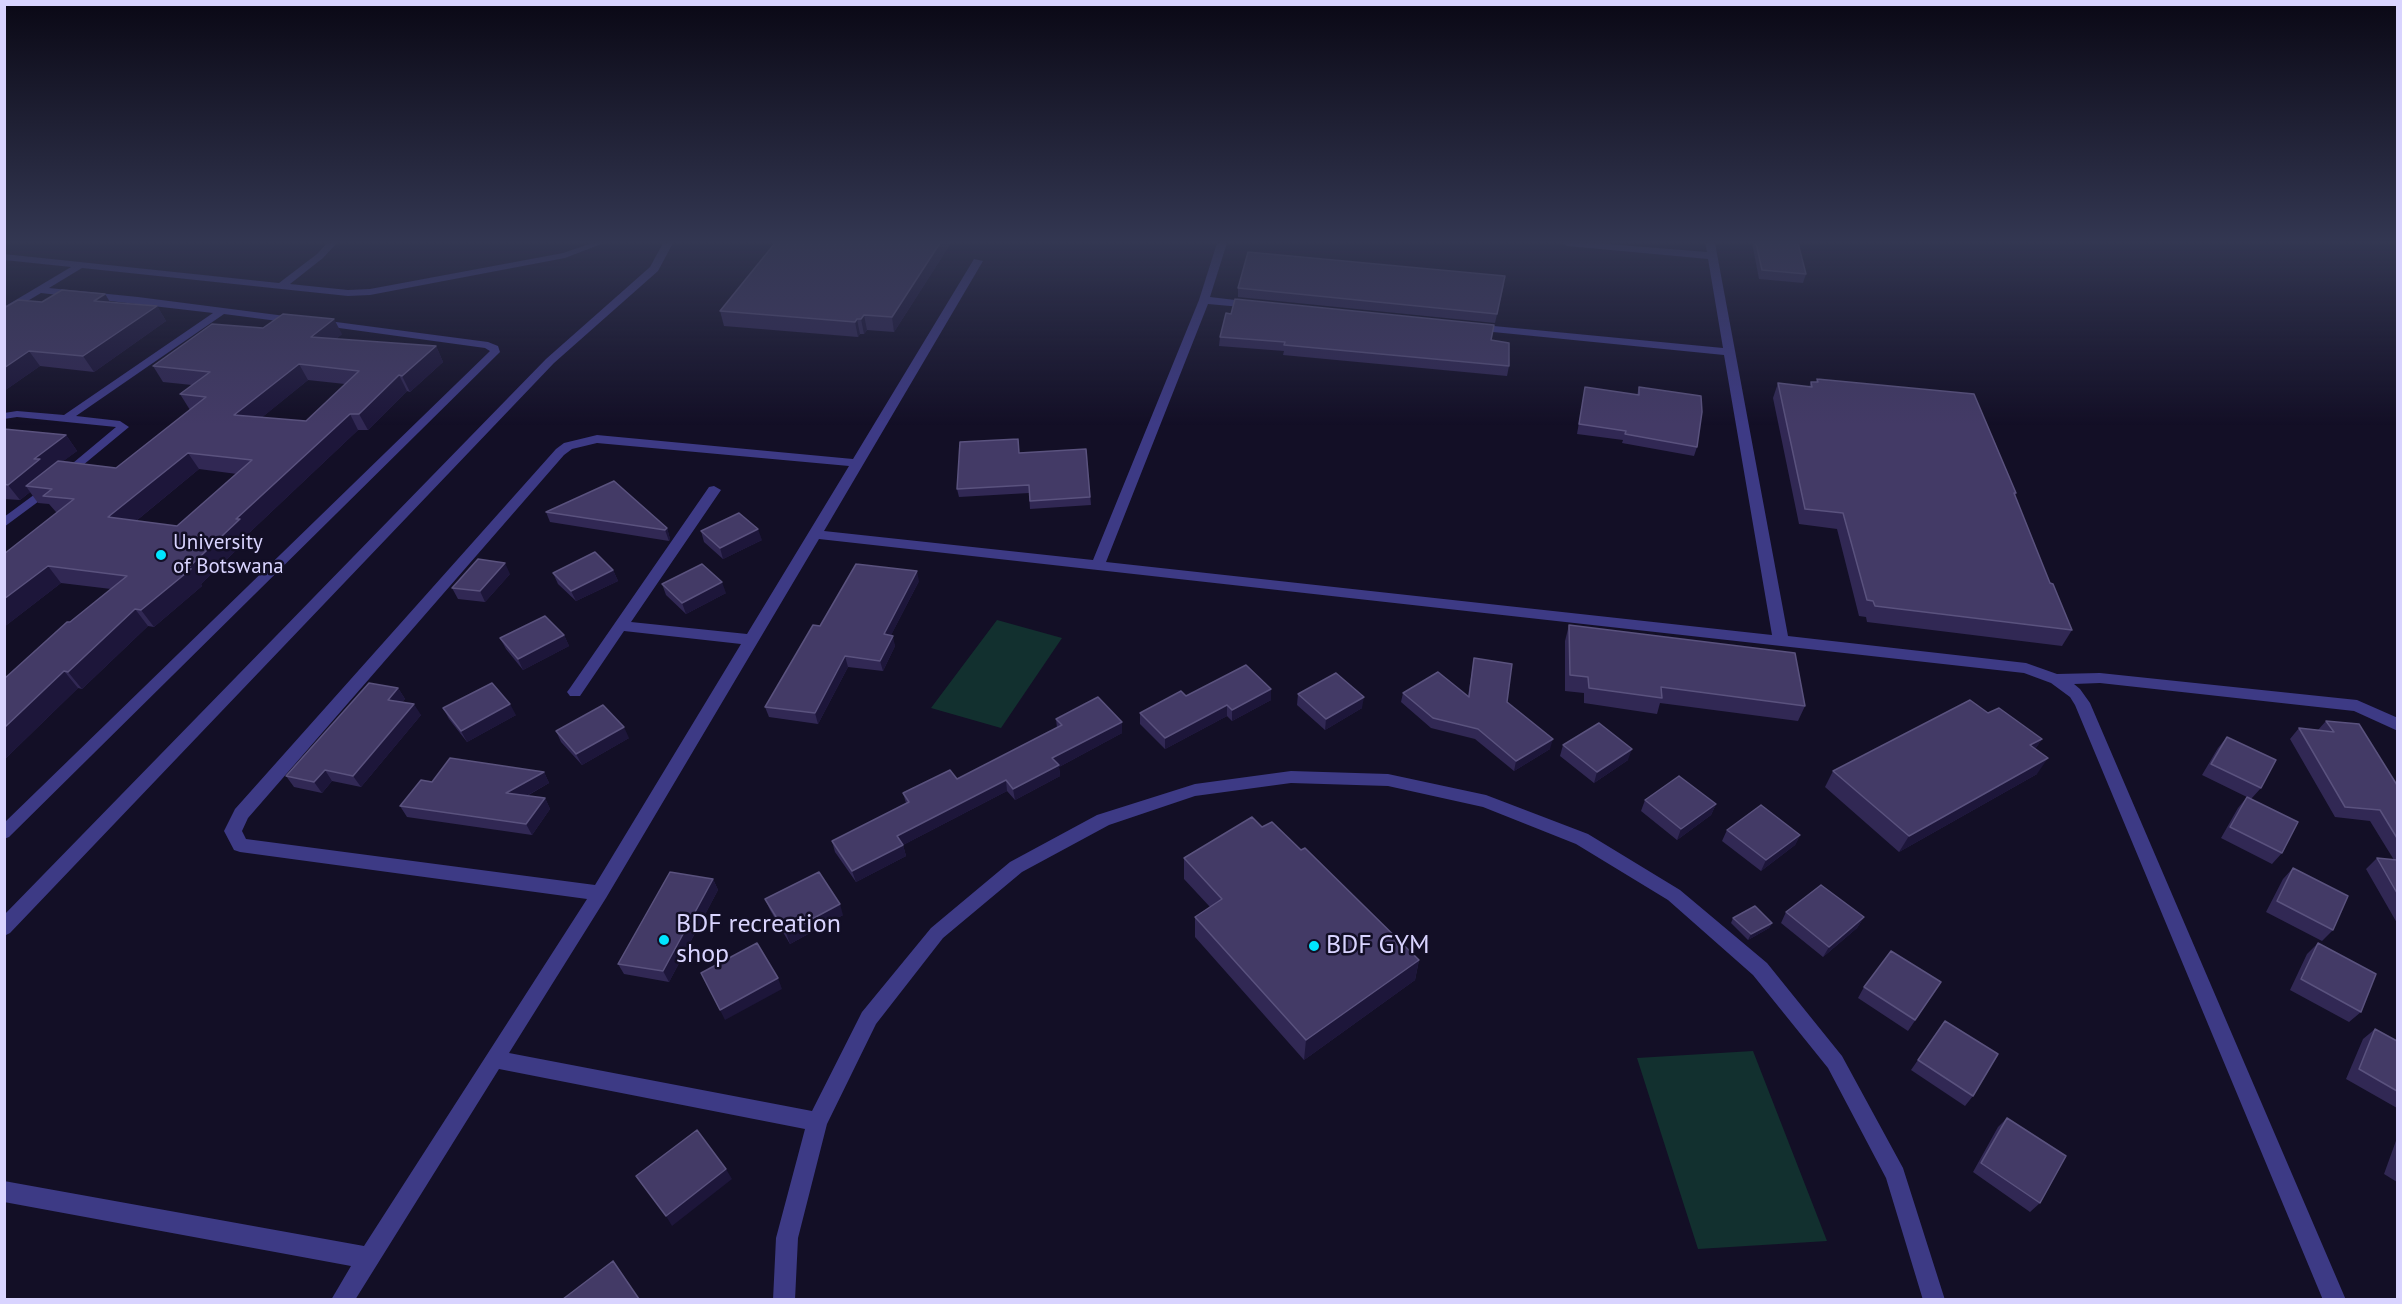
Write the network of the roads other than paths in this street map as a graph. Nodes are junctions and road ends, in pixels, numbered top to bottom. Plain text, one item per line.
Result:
1 (17, 304) edge
2 (160, 304) edge
3 (615, 304) edge
4 (952, 304) edge
5 (1202, 304) edge
6 (1243, 304) edge
7 (1721, 304) edge
8 (1264, 306) edge
9 (222, 311) junction
10 (4, 312) edge
11 (1455, 325) edge
12 (1730, 352) junction
13 (4, 416) edge
14 (68, 418) junction
15 (857, 463) junction
16 (714, 490) dead end
17 (4, 523) edge
18 (815, 534) junction
19 (1098, 565) junction
20 (620, 626) junction
21 (751, 640) junction
22 (1781, 640) junction
23 (2056, 679) junction
24 (575, 692) dead end
25 (2397, 725) edge
26 (4, 833) edge
27 (600, 893) junction
28 (4, 928) edge
29 (494, 1059) junction
30 (817, 1122) junction
31 (4, 1191) edge
32 (369, 1258) junction
33 (342, 1299) edge
34 (784, 1299) edge
35 (1934, 1299) edge
36 (2335, 1299) edge

1 - 10 lane
2 - 9 lane
3 - 28 street
4 - 15 street
5 - 19 street
6 - 8 street
7 - 12 street
9 - 14 lane
9 - 26 lane
11 - 12 street
12 - 22 street
13 - 14 lane
14 - 17 lane
15 - 18 street
15 - 27 street
16 - 20 street
18 - 19 street
18 - 21 street
19 - 22 street
20 - 21 street
20 - 24 street
21 - 27 street
22 - 23 street
23 - 25 street
23 - 36 street
27 - 29 street
29 - 30 street
29 - 32 street
30 - 34 street
30 - 35 street
31 - 32 street
32 - 33 street

